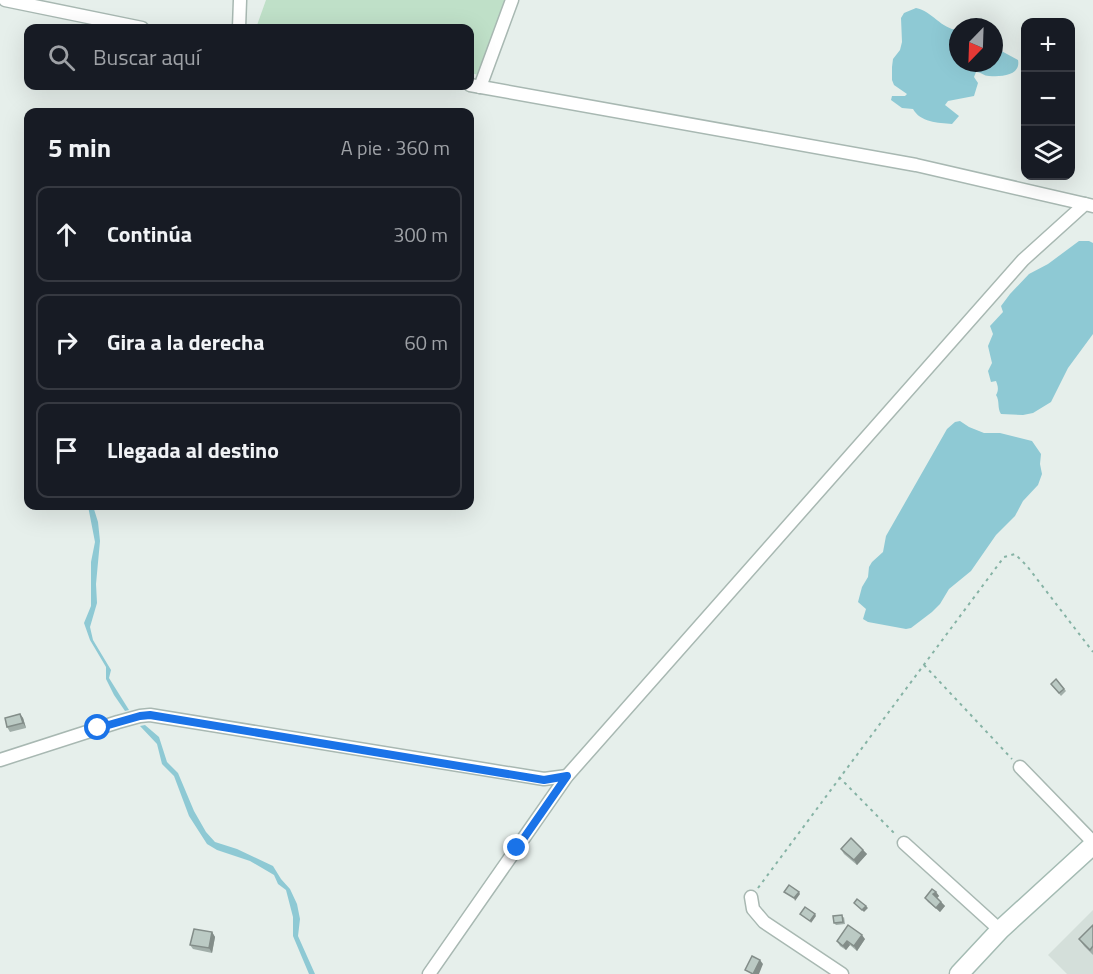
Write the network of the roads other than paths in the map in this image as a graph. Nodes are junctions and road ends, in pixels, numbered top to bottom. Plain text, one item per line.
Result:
1 (5, 0) edge
2 (240, 0) edge
3 (512, 0) edge
4 (122, 24) edge
5 (239, 24) edge
6 (475, 86) edge
7 (1089, 205) edge
8 (0, 760) edge
9 (1020, 767) road end
10 (567, 776) junction
11 (904, 843) road end
12 (1093, 844) edge
13 (751, 897) road end
14 (1000, 930) junction
15 (429, 974) edge
16 (842, 974) edge
17 (959, 974) edge

1 - 4 street
2 - 5 street
3 - 6 street
6 - 7 street
7 - 10 street
8 - 10 street
9 - 12 street
10 - 15 street
11 - 14 street
12 - 14 main road
13 - 16 street
14 - 17 main road

